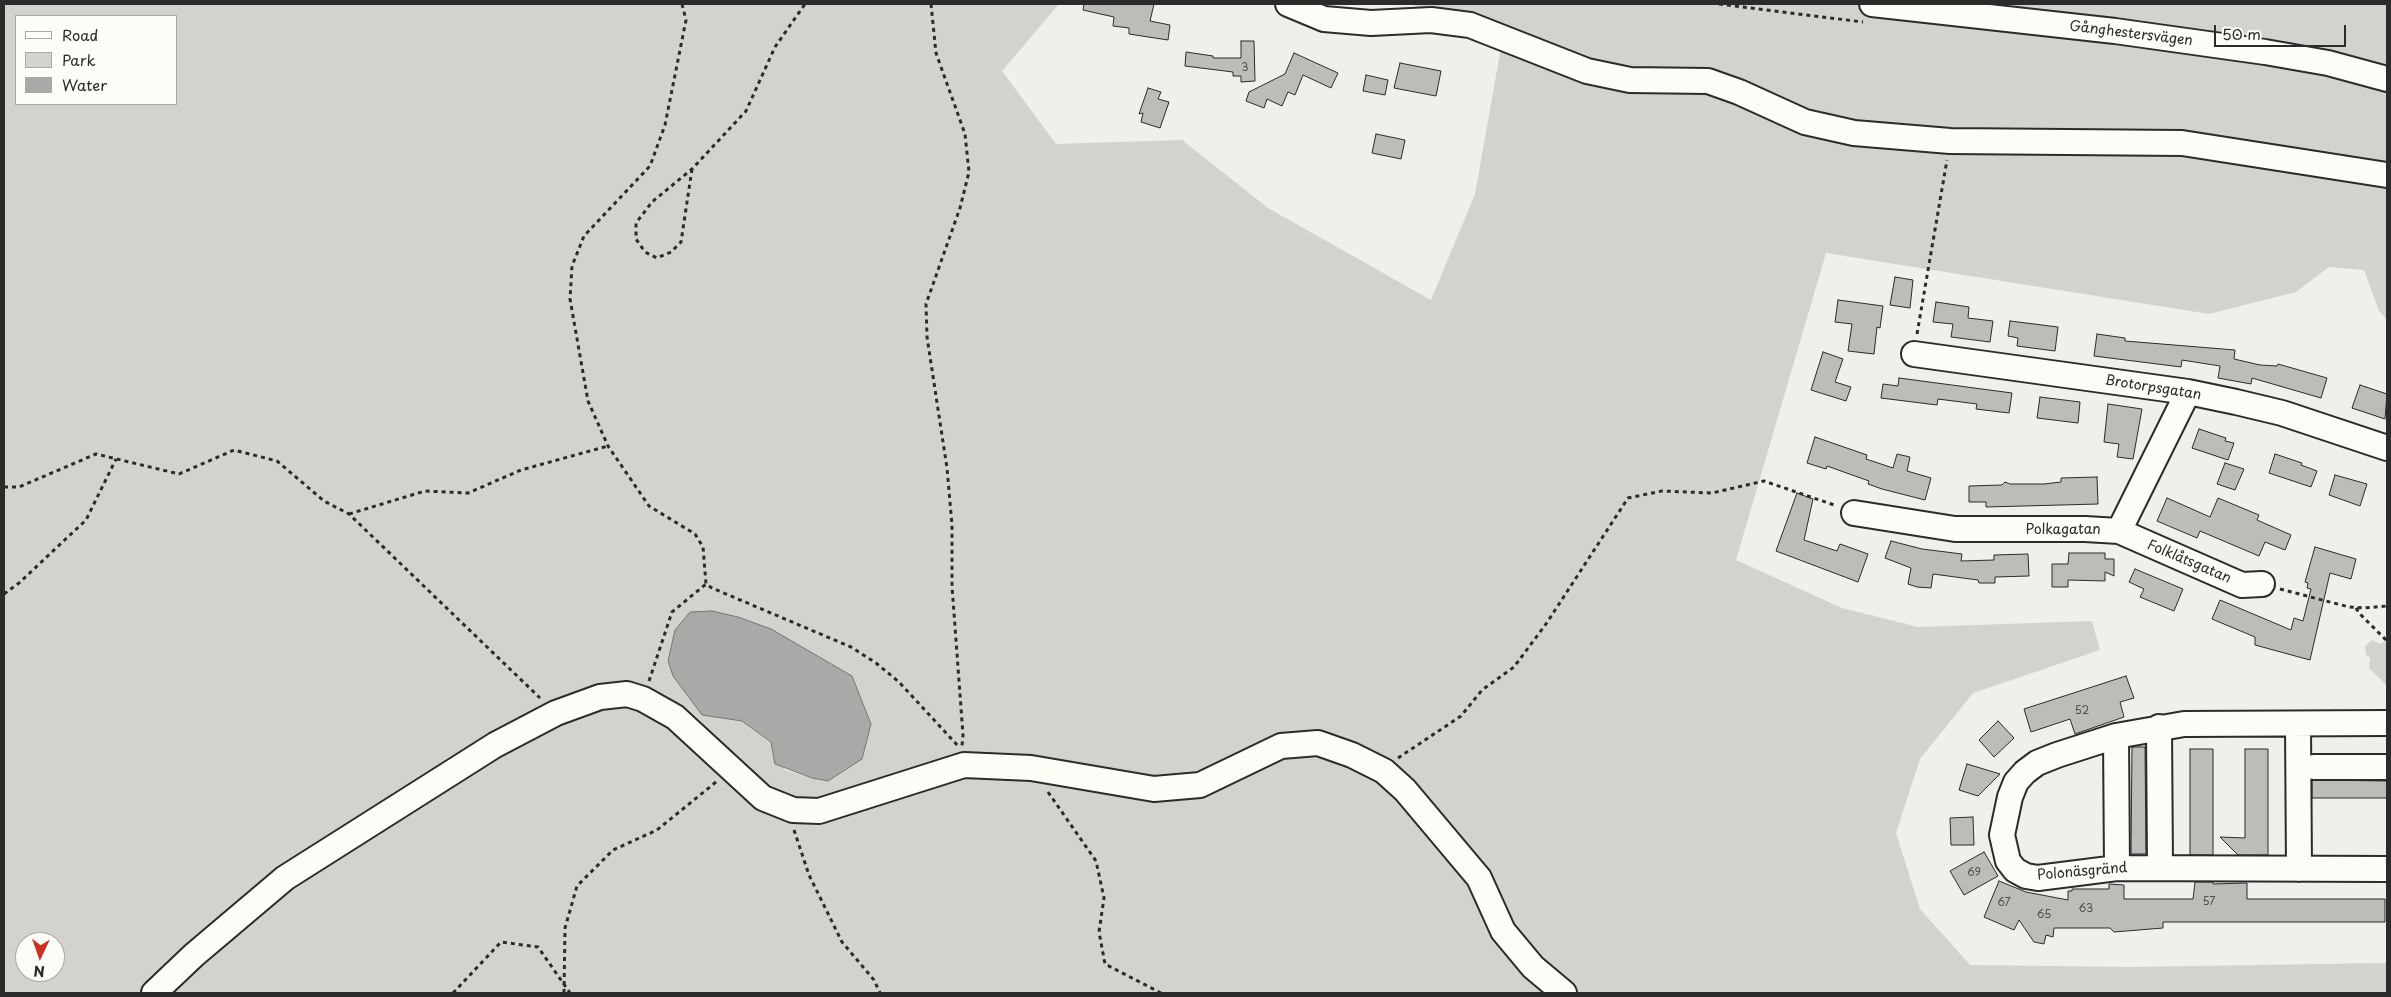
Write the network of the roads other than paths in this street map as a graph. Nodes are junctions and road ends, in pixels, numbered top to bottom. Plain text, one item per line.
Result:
1 (1288, 4) edge
2 (1872, 4) edge
3 (2387, 79) edge
4 (2387, 175) edge
5 (1914, 354) road end
6 (2188, 392) junction
7 (2387, 448) edge
8 (1854, 513) road end
9 (2119, 531) junction
10 (2262, 584) road end
11 (2387, 723) edge
12 (2298, 724) junction
13 (2159, 727) junction
14 (2116, 736) junction
15 (2314, 767) dead end
16 (2387, 767) edge
17 (2160, 867) junction
18 (2117, 868) junction
19 (2299, 869) junction
20 (2387, 869) edge
21 (154, 993) edge
22 (1564, 993) edge

1 - 4 street
2 - 3 street, Gånghestersvägen
5 - 6 street, Brotorpsgatan
6 - 7 street, Brotorpsgatan
6 - 9 street, Polkagatan
8 - 9 street, Polkagatan
9 - 10 street, Folklåtsgatan
11 - 12 street, Polonäsgränd
12 - 13 street, Polonäsgränd
12 - 19 street
13 - 14 street, Polonäsgränd
13 - 17 street
14 - 18 street
14 - 18 street, Polonäsgränd
15 - 16 street
17 - 18 street, Polonäsgränd
17 - 19 street, Polonäsgränd
19 - 20 street, Polonäsgränd
21 - 22 street

